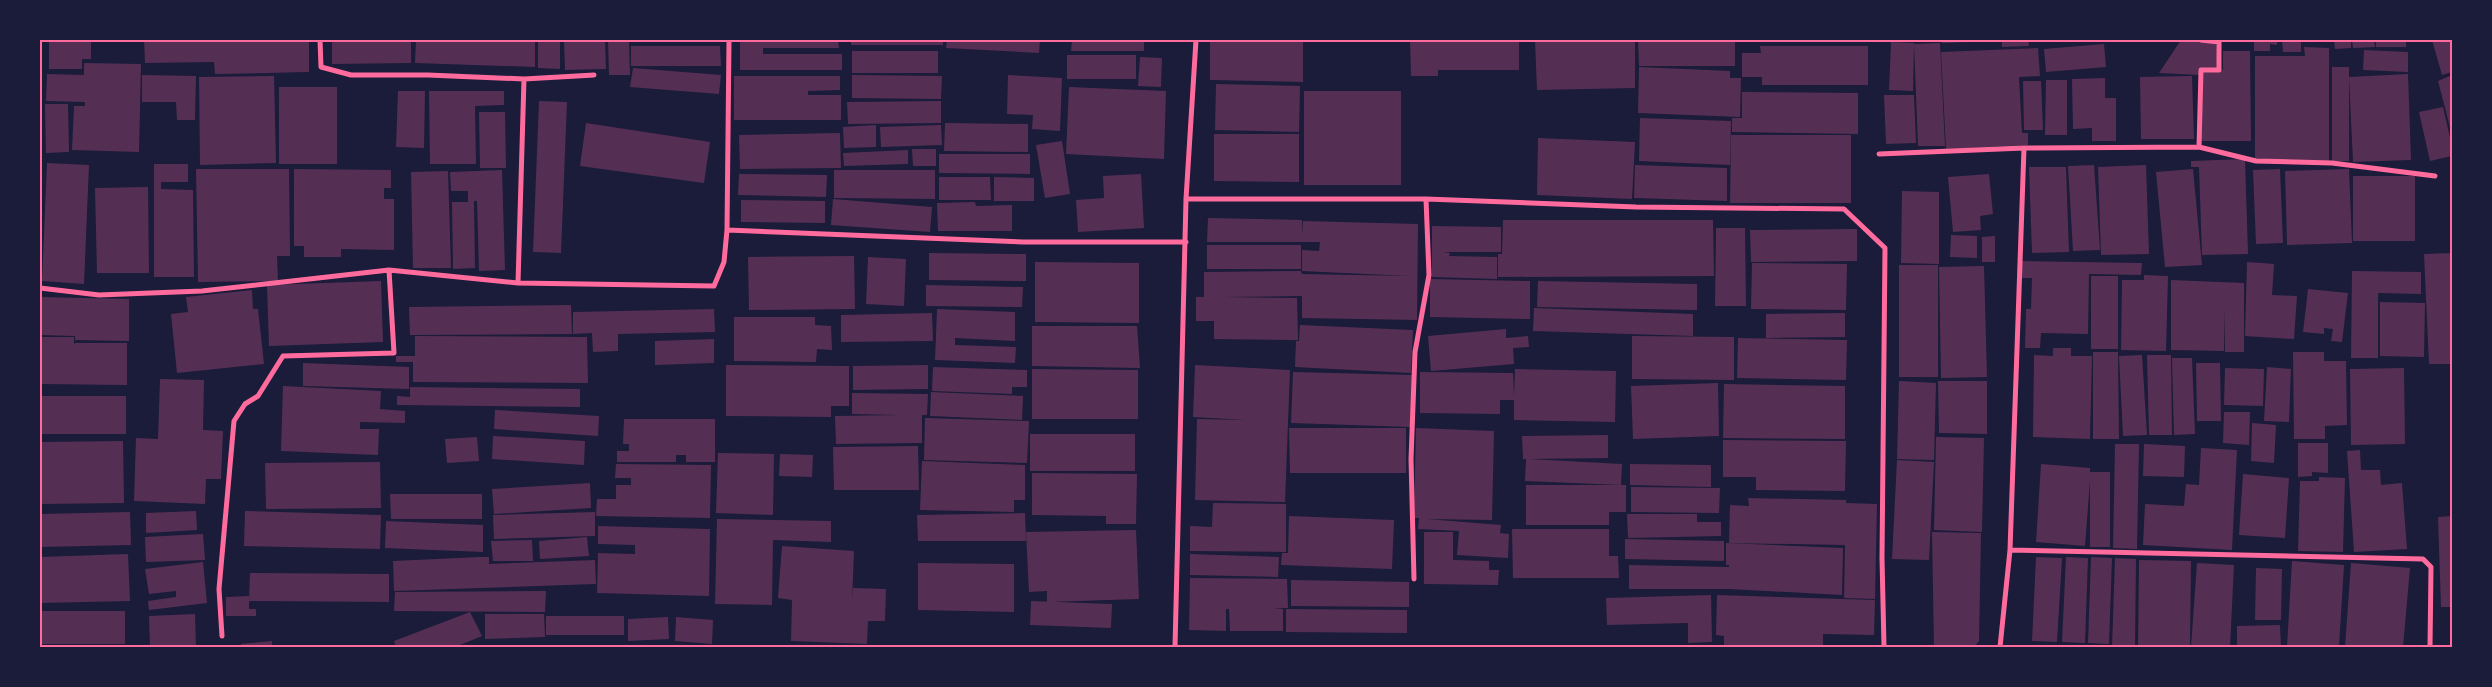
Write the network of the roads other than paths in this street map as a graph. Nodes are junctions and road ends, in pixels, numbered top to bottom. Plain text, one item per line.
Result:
1 (320, 40) edge
2 (729, 40) edge
3 (1196, 40) edge
4 (2201, 40) edge
5 (594, 75) dead end
6 (524, 79) junction
7 (2199, 147) junction
8 (2024, 148) junction
9 (1879, 154) dead end
10 (2435, 176) dead end
11 (1186, 198) junction
12 (1426, 199) junction
13 (727, 230) junction
14 (1186, 242) junction
15 (389, 270) junction
16 (518, 283) junction
17 (40, 288) edge
18 (2010, 550) junction
19 (1414, 579) dead end
20 (222, 636) dead end
21 (1175, 647) edge
22 (1884, 647) edge
23 (2000, 647) edge
24 (2430, 647) edge

1 - 6 street
2 - 13 street
3 - 11 street
4 - 7 street
5 - 6 street
6 - 16 street
7 - 8 street
7 - 10 street
8 - 9 street
8 - 18 street
11 - 12 street
11 - 14 street
12 - 19 street
12 - 22 street
13 - 14 street
13 - 16 street
14 - 21 street
15 - 16 street
15 - 17 street
15 - 20 street
18 - 23 street
18 - 24 street

